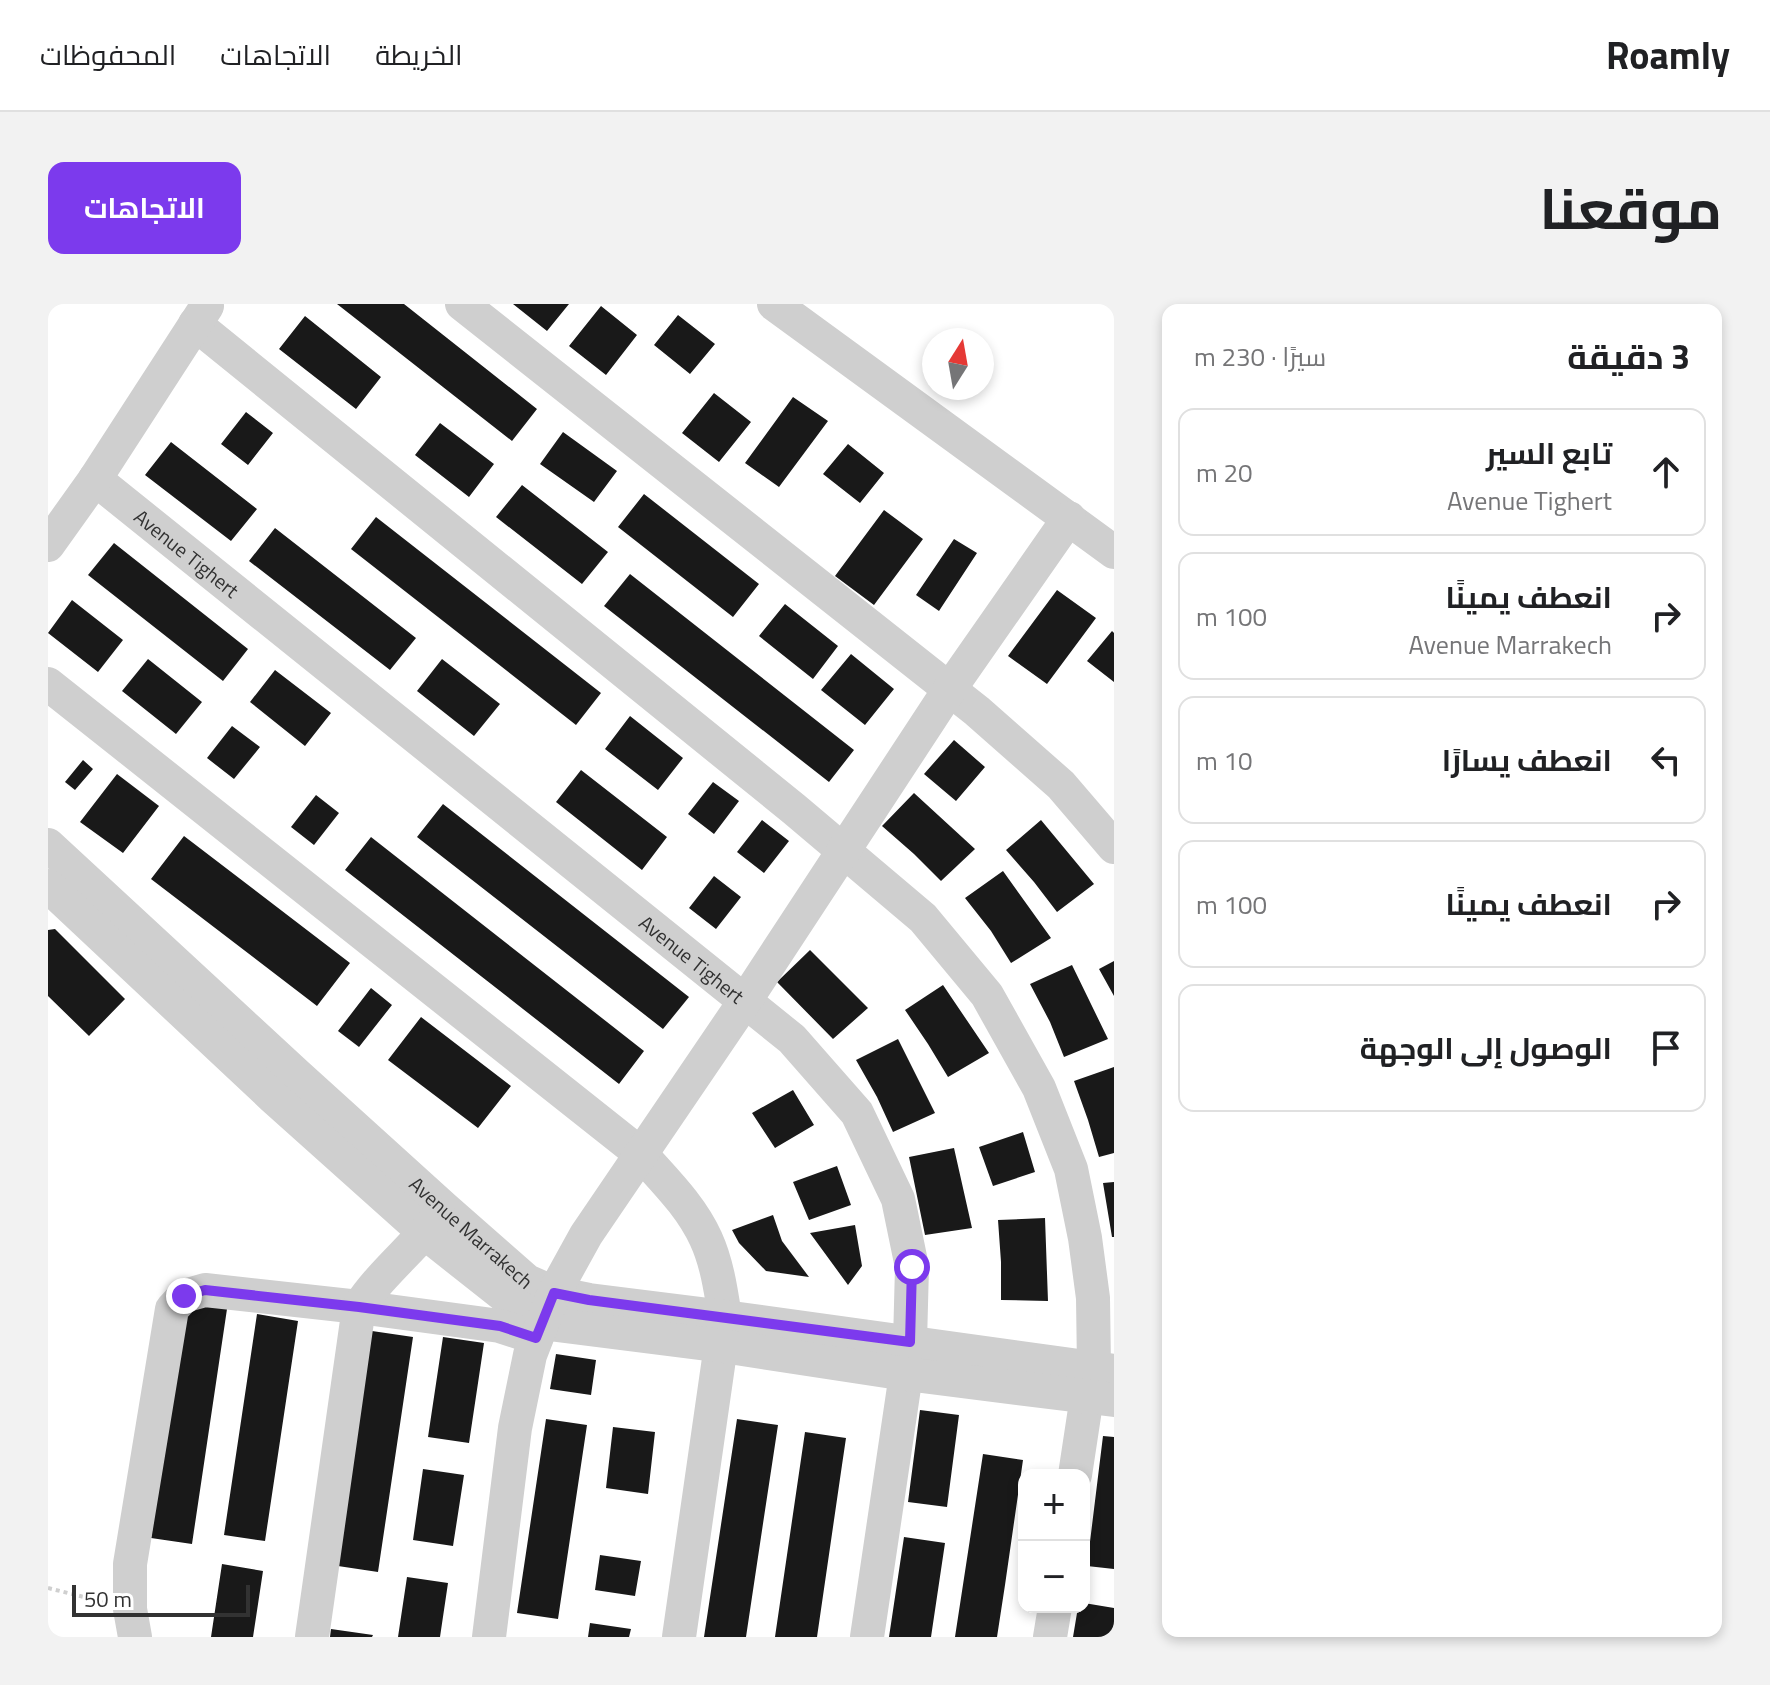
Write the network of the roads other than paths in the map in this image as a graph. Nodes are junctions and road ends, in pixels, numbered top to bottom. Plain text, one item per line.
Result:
1 (462, 304) edge
2 (774, 304) edge
3 (202, 314) edge
4 (95, 479) junction
5 (1069, 518) junction
6 (48, 545) edge
7 (1114, 552) edge
8 (48, 684) edge
9 (949, 690) junction
10 (48, 845) edge
11 (1114, 847) edge
12 (844, 851) junction
13 (48, 886) edge
14 (745, 1001) junction
15 (209, 1014) junction
16 (642, 1155) junction
17 (434, 1220) junction
18 (359, 1307) junction
19 (544, 1318) junction
20 (724, 1332) junction
21 (908, 1358) junction
22 (1102, 1384) edge
23 (1077, 1469) edge
24 (1054, 1613) edge
25 (132, 1623) edge
26 (312, 1637) edge
27 (489, 1637) edge
28 (679, 1637) edge
29 (867, 1637) edge
30 (1050, 1637) edge

1 - 9 street
2 - 5 street
3 - 4 street
3 - 12 street
4 - 6 street
4 - 14 street, Avenue Tighert
5 - 7 street
5 - 9 street
8 - 16 street
9 - 11 street
9 - 12 street
10 - 15 street, Avenue Marrakech
12 - 14 street
12 - 22 street
13 - 15 street, Avenue Marrakech
14 - 16 street
14 - 21 street, Avenue Tighert
15 - 17 street, Avenue Marrakech
16 - 19 street
16 - 20 street
17 - 18 street
17 - 19 street, Avenue Marrakech
18 - 19 street
18 - 25 street
18 - 26 street
19 - 20 street, Avenue Marrakech
19 - 27 street
20 - 21 street, Avenue Marrakech
20 - 28 street
21 - 22 street, Avenue Marrakech
21 - 29 street, Avenue Tighert
22 - 23 street
24 - 30 street

